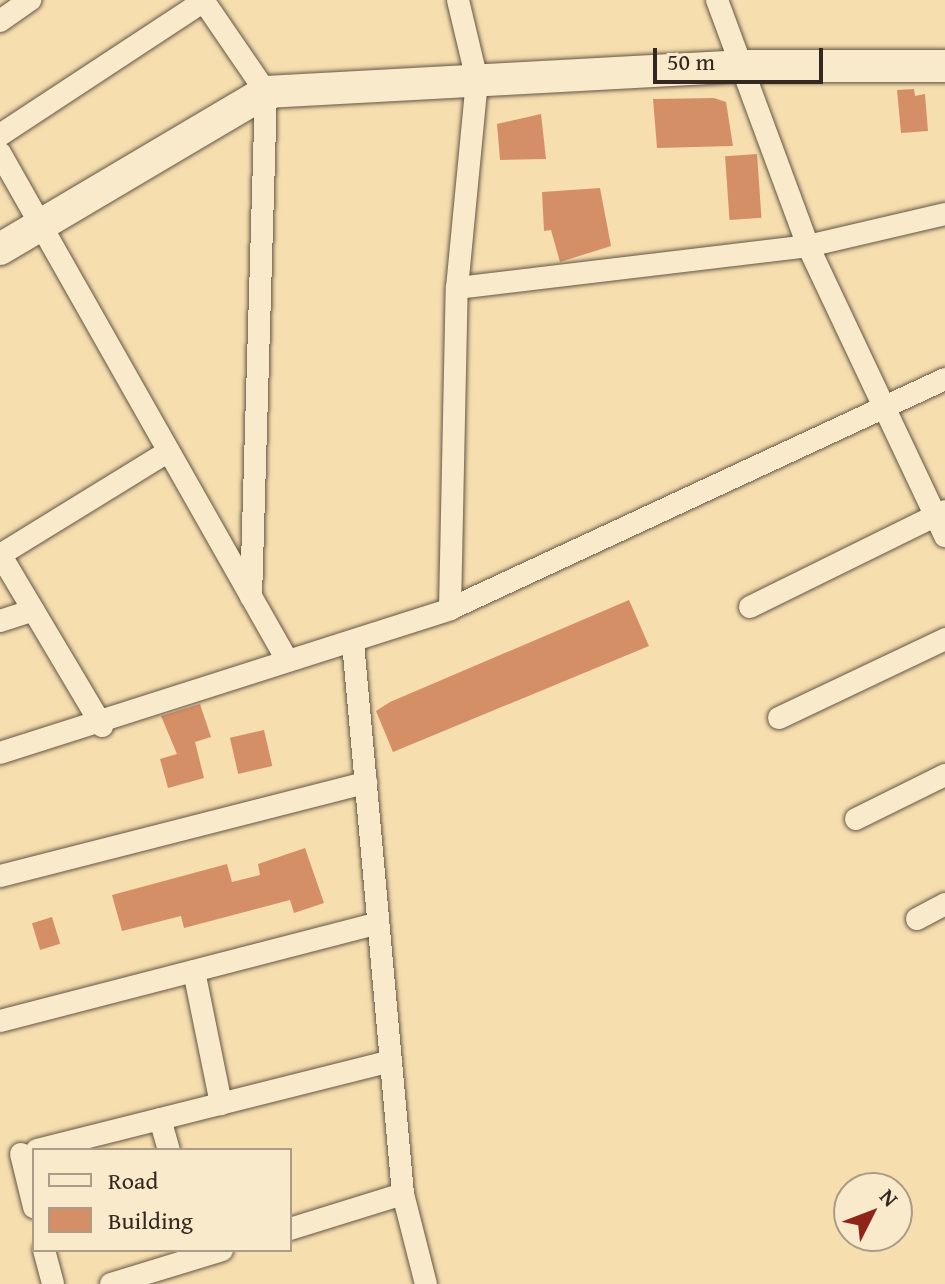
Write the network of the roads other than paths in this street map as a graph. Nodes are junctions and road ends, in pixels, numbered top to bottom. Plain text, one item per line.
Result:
1 (30, 0) edge
2 (204, 0) edge
3 (458, 0) edge
4 (717, 0) edge
5 (0, 21) edge
6 (740, 66) junction
7 (945, 66) edge
8 (477, 80) junction
9 (266, 92) junction
10 (0, 135) edge
11 (0, 153) edge
12 (945, 214) edge
13 (43, 227) junction
14 (808, 246) junction
15 (0, 249) edge
16 (457, 288) junction
17 (945, 379) edge
18 (885, 407) junction
19 (169, 451) junction
20 (941, 521) edge
21 (0, 555) edge
22 (251, 597) junction
23 (750, 607) dead end
24 (450, 609) junction
25 (33, 610) junction
26 (0, 621) edge
27 (945, 639) edge
28 (353, 643) junction
29 (286, 658) junction
30 (779, 718) dead end
31 (102, 726) junction
32 (0, 753) edge
33 (945, 775) edge
34 (366, 783) junction
35 (856, 819) dead end
36 (0, 876) edge
37 (945, 904) edge
38 (917, 919) dead end
39 (378, 923) junction
40 (194, 971) junction
41 (0, 1021) edge
42 (391, 1061) junction
43 (221, 1104) junction
44 (160, 1119) junction
45 (46, 1148) edge
46 (168, 1148) edge
47 (23, 1154) edge
48 (403, 1194) junction
49 (32, 1197) edge
50 (292, 1228) edge
51 (45, 1252) edge
52 (207, 1252) edge
53 (53, 1284) edge
54 (111, 1284) edge
55 (426, 1284) edge

1 - 5 street
2 - 9 street
2 - 10 street
3 - 8 street
4 - 6 street
6 - 7 street
6 - 8 street
6 - 14 street
8 - 9 street
8 - 16 street
9 - 13 street
9 - 22 street
11 - 13 street
12 - 14 street
13 - 15 street
13 - 19 street
14 - 16 street
14 - 18 street
16 - 24 street
17 - 18 street
18 - 20 street
18 - 24 street
19 - 21 street
19 - 22 street
20 - 23 street
21 - 25 street
22 - 29 street
24 - 28 street
25 - 26 street
25 - 31 street
27 - 30 street
28 - 29 street
28 - 34 street
29 - 31 street
31 - 32 street
33 - 35 street
34 - 36 street
34 - 39 street
37 - 38 street
39 - 40 street
39 - 42 street
40 - 41 street
40 - 43 street
42 - 43 street
42 - 48 street
43 - 44 street
44 - 45 street
44 - 46 street
47 - 49 street
48 - 50 street
48 - 55 street
51 - 53 street
52 - 54 street

